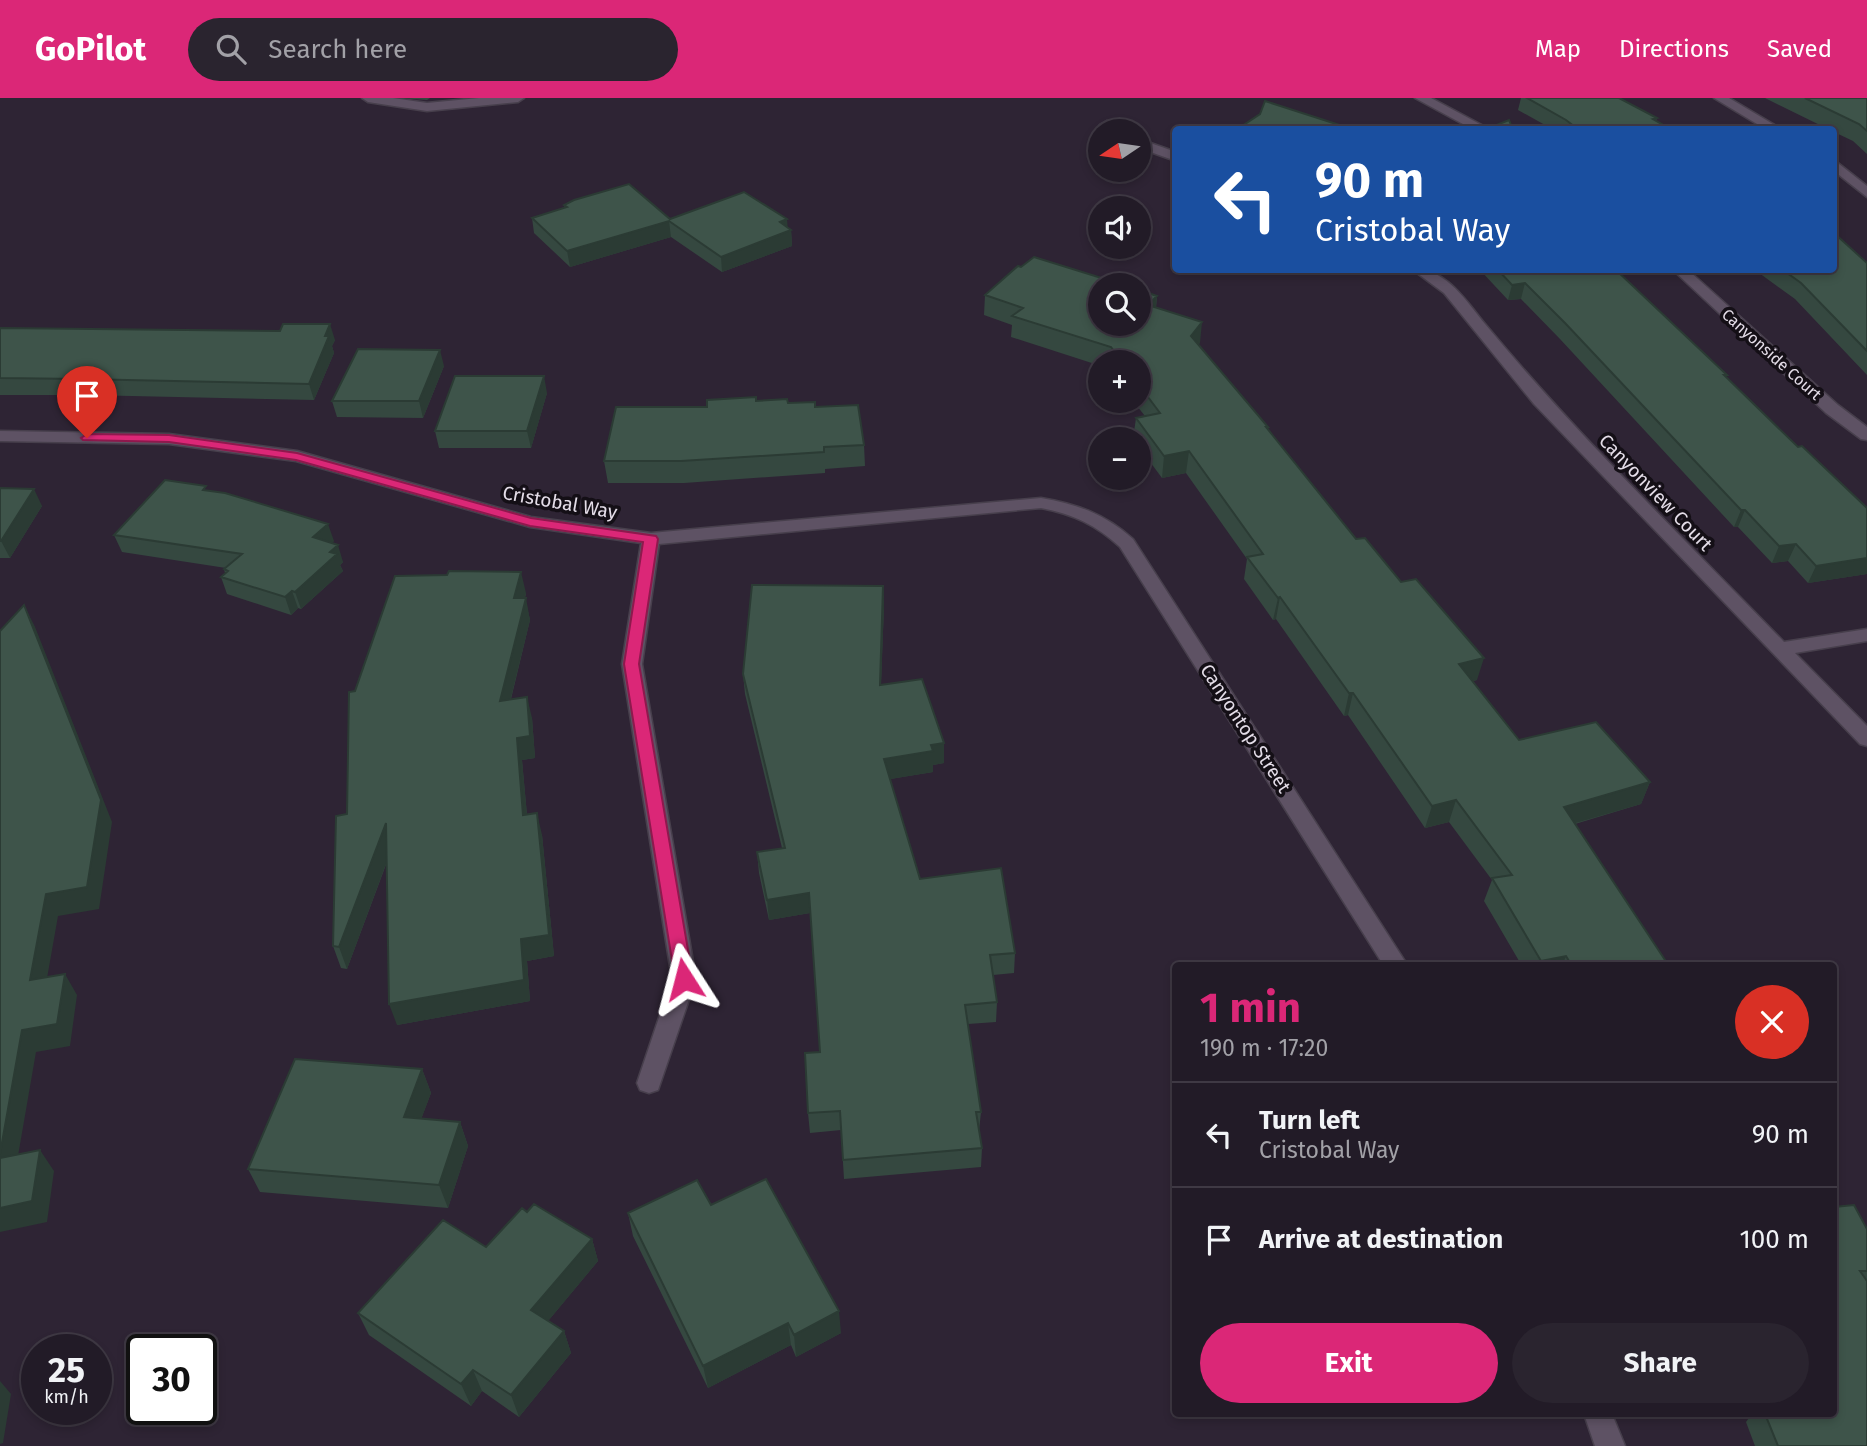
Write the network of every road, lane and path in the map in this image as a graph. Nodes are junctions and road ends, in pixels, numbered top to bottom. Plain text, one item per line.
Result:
1 (368, 98) edge
2 (518, 98) edge
3 (1421, 98) edge
4 (1720, 98) edge
5 (1477, 126) edge
6 (1770, 126) edge
7 (1152, 148) edge
8 (1172, 155) edge
9 (1837, 167) edge
10 (1867, 193) edge
11 (1424, 273) edge
12 (1683, 273) edge
13 (1867, 435) edge
14 (0, 436) edge
15 (1077, 510) joint
16 (651, 539) junction
17 (1867, 635) edge
18 (1778, 649) junction
19 (1867, 739) edge
20 (1393, 962) edge
21 (649, 1083) dead end
22 (1599, 1417) edge
23 (1611, 1446) edge

1 - 2 street
3 - 5 street
4 - 6 street
7 - 8 street
9 - 10 street
11 - 18 street, Canyonview Court
12 - 13 street, Canyonside Court
14 - 16 street, Cristobal Way
15 - 16 street, Cristobal Way
15 - 20 street, Canyontop Street
16 - 21 street
17 - 18 street
18 - 19 street, Canyonview Court
22 - 23 street

